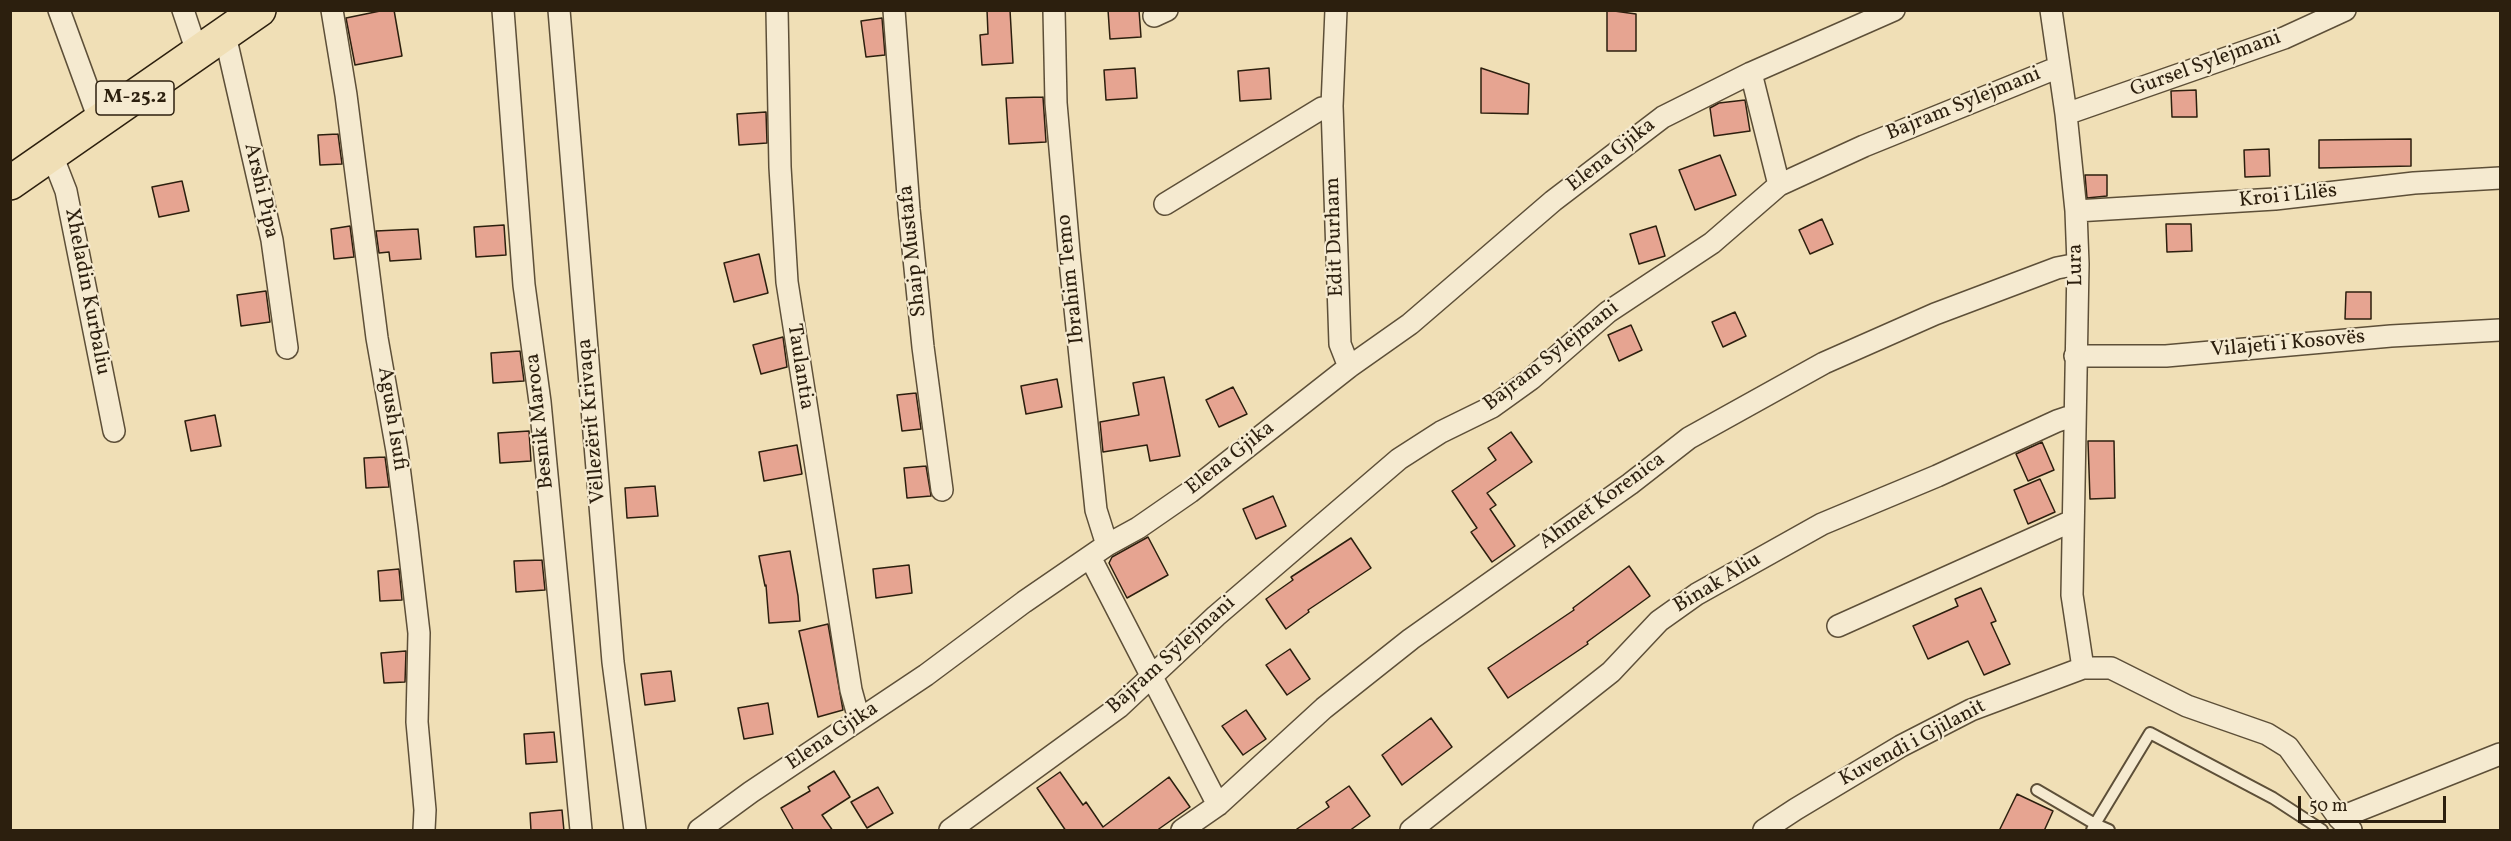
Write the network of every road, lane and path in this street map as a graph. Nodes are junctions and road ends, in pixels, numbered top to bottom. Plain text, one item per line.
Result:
1 (59, 10) edge
2 (183, 10) edge
3 (332, 10) edge
4 (503, 10) edge
5 (559, 10) edge
6 (777, 10) edge
7 (894, 10) edge
8 (1054, 10) edge
9 (1336, 10) edge
10 (1894, 10) edge
11 (2051, 10) edge
12 (2345, 10) edge
13 (254, 12) edge
14 (225, 35) junction
15 (198, 55) junction
16 (2059, 67) junction
17 (1751, 73) junction
18 (1332, 106) junction
19 (2066, 114) junction
20 (100, 122) junction
21 (52, 155) junction
22 (2500, 178) edge
23 (10, 183) edge
24 (1779, 185) junction
25 (1166, 204) dead end
26 (2076, 211) junction
27 (2078, 264) junction
28 (2500, 330) edge
29 (286, 348) dead end
30 (2075, 356) junction
31 (1349, 367) junction
32 (2075, 415) junction
33 (114, 431) dead end
34 (942, 490) dead end
35 (2072, 521) junction
36 (1098, 551) junction
37 (1838, 626) dead end
38 (2083, 668) junction
39 (1151, 677) junction
40 (859, 719) junction
41 (2500, 754) edge
42 (2037, 790) dead end
43 (1218, 805) junction
44 (2094, 827) edge
45 (2337, 827) edge
46 (424, 831) edge
47 (581, 831) edge
48 (635, 831) edge
49 (699, 831) edge
50 (950, 831) edge
51 (1182, 831) edge
52 (1411, 831) edge
53 (1764, 831) edge
54 (2109, 831) edge

1 - 20 street
2 - 15 street
3 - 46 street, Agush Isufi
4 - 47 street, Besnik Maroca
5 - 48 street, Vëllezërit Krivaqa
6 - 40 street, Taulantia
7 - 34 street, Shaip Mustafa
8 - 36 street, Ibrahim Temo
9 - 18 street, Edit Durham
10 - 17 street, Elena Gjika
11 - 16 street, Lura
12 - 19 street, Gursel Sylejmani
13 - 14 main road, M-25.2
14 - 15 main road, M-25.2
14 - 29 street, Arshi Pipa
15 - 20 main road, M-25.2
16 - 19 street, Lura
16 - 24 street, Bajram Sylejmani
17 - 24 street
17 - 31 street, Elena Gjika
18 - 25 street
18 - 31 street, Edit Durham
19 - 26 street, Lura
20 - 21 main road, M-25.2
21 - 23 main road, M-25.2
21 - 33 street, Xheladin Kurbaliu
22 - 26 street, Kroi i Lilës
24 - 39 street, Bajram Sylejmani
26 - 27 street, Lura
27 - 30 street, Lura
27 - 43 street, Ahmet Korenica
28 - 30 street, Vilajeti i Kosovës
30 - 32 street, Lura
31 - 36 street, Elena Gjika
32 - 35 street, Lura
32 - 52 street, Binak Aliu
35 - 37 street
35 - 38 street, Lura
36 - 39 street, Ibrahim Temo
36 - 40 street, Elena Gjika
38 - 45 street, Kuvendi i Gjilanit
38 - 53 street, Kuvendi i Gjilanit
39 - 43 street, Ibrahim Temo
39 - 50 street, Bajram Sylejmani
40 - 49 street, Elena Gjika
41 - 45 street
42 - 44 lane
43 - 51 street, Ahmet Korenica
44 - 45 lane
44 - 54 lane

